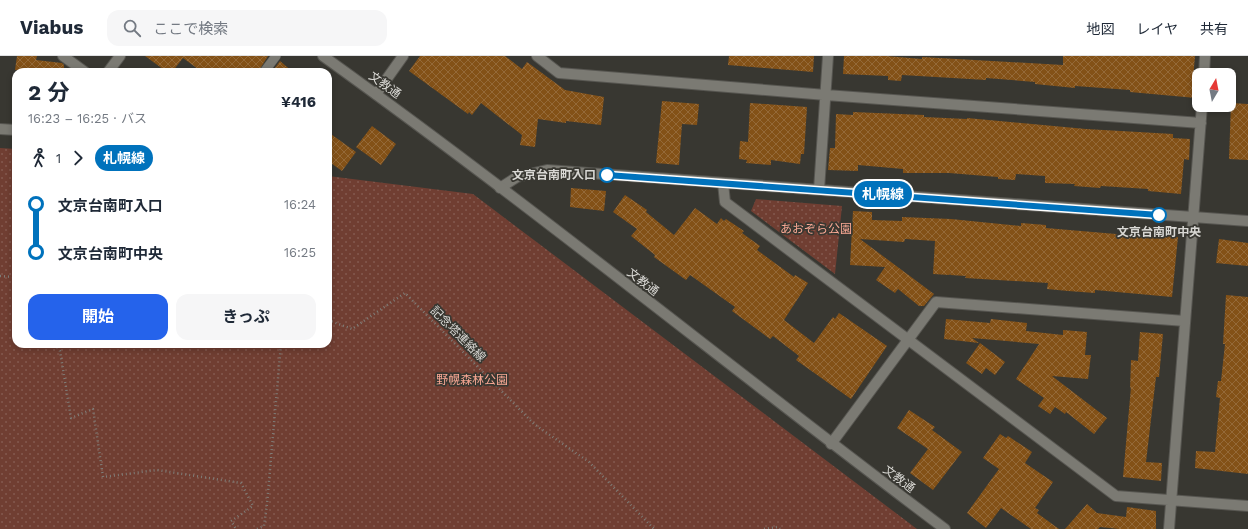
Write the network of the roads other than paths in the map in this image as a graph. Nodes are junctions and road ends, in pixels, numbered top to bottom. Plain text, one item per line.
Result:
1 (63, 56) edge
2 (120, 56) edge
3 (276, 56) edge
4 (323, 56) edge
5 (403, 56) edge
6 (537, 56) edge
7 (828, 56) edge
8 (1205, 56) edge
9 (80, 68) edge
10 (111, 68) edge
11 (267, 68) edge
12 (1204, 68) edge
13 (376, 94) junction
14 (826, 95) junction
15 (1202, 112) edge
16 (1201, 122) junction
17 (0, 129) edge
18 (12, 130) edge
19 (723, 184) junction
20 (500, 188) junction
21 (819, 190) junction
22 (1195, 217) junction
23 (1248, 221) edge
24 (1185, 321) junction
25 (908, 340) junction
26 (831, 444) junction
27 (1172, 500) junction
28 (1248, 506) edge
29 (945, 529) edge
30 (1169, 529) edge

1 - 9 street
2 - 10 street
3 - 11 lane
4 - 13 street, 文教通
5 - 13 street
6 - 14 street
7 - 14 street
8 - 12 street
13 - 20 street, 文教通
14 - 16 street
14 - 21 street
15 - 16 street
16 - 22 street
17 - 18 street
19 - 20 street
19 - 21 street
19 - 25 street
20 - 26 street, 文教通
21 - 22 street
22 - 23 street
22 - 24 street
24 - 25 street
24 - 27 street
25 - 26 street
25 - 27 street
26 - 29 street, 文教通
27 - 28 street
27 - 30 street

